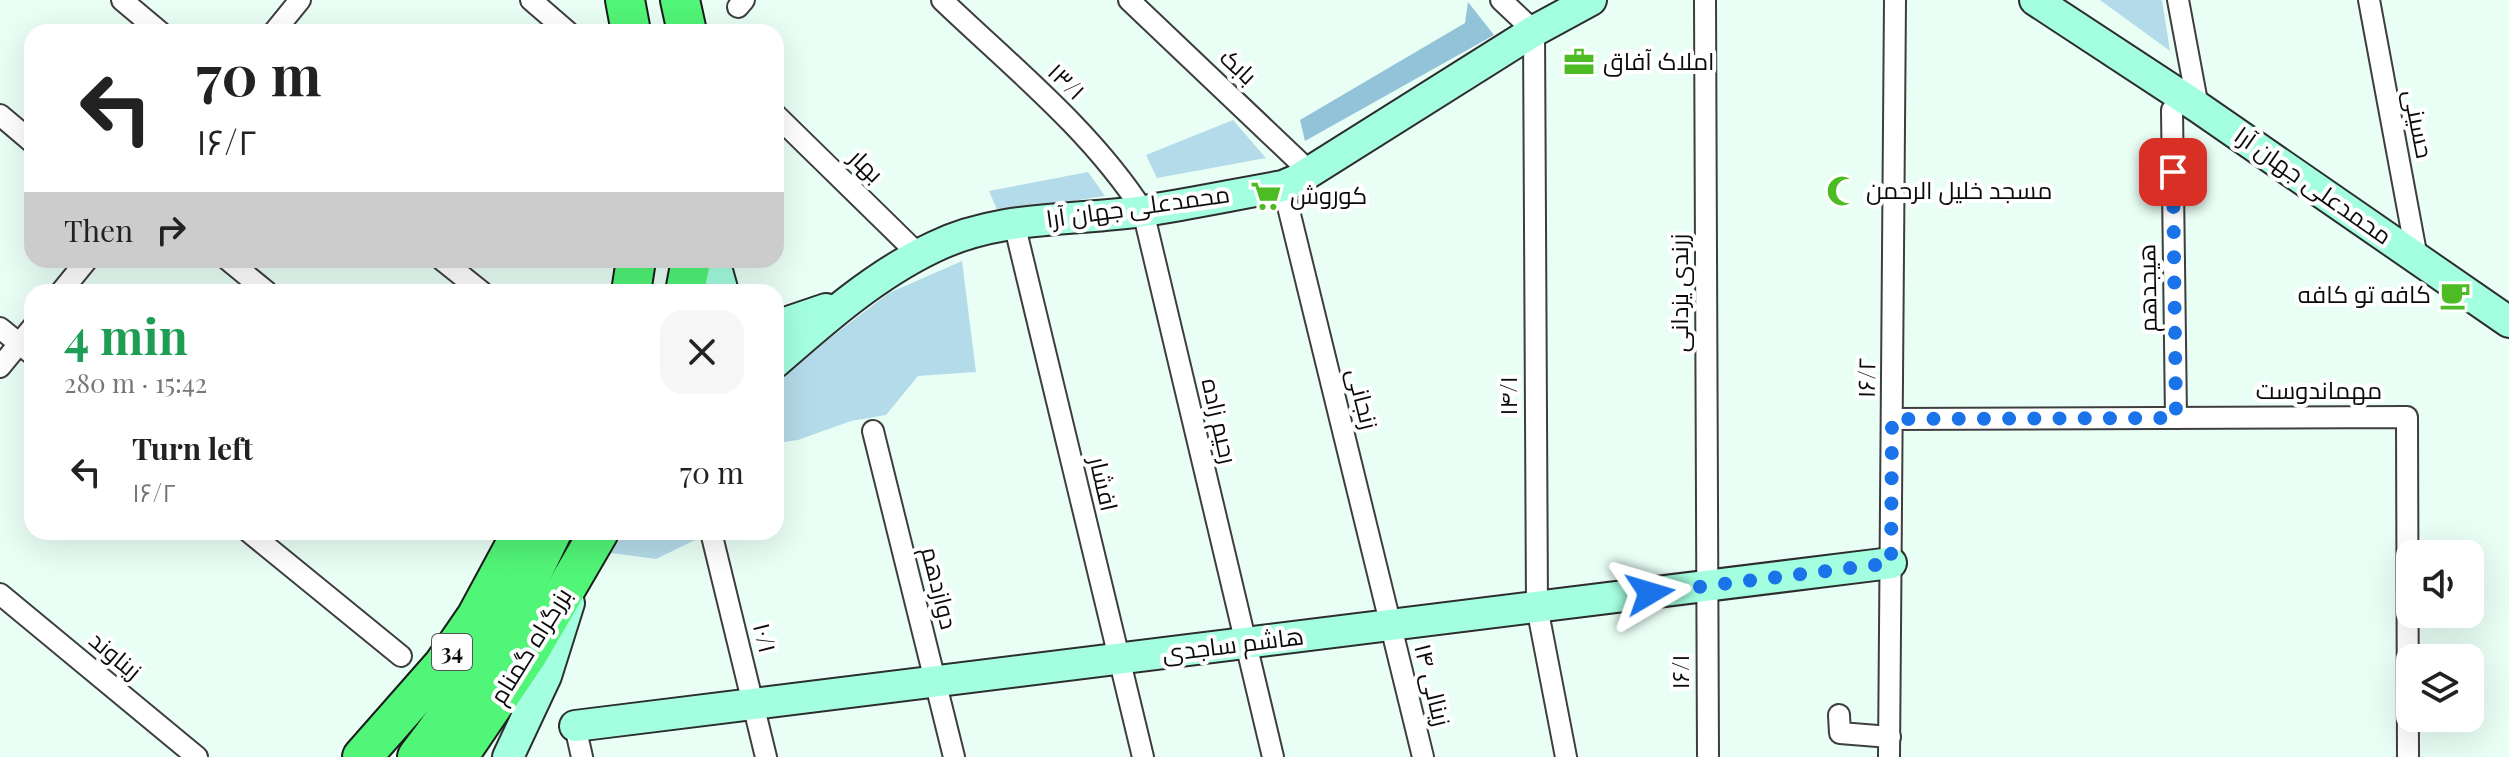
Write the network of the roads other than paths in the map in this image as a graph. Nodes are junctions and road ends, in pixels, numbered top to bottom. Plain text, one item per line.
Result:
1 (122, 0) edge
2 (300, 0) edge
3 (531, 0) edge
4 (625, 0) edge
5 (680, 0) edge
6 (942, 0) edge
7 (1129, 0) edge
8 (1501, 0) edge
9 (1591, 0) edge
10 (1705, 0) edge
11 (1895, 0) edge
12 (2035, 0) edge
13 (2178, 0) edge
14 (2369, 0) edge
15 (150, 24) edge
16 (280, 24) edge
17 (559, 24) edge
18 (630, 24) edge
19 (685, 24) edge
20 (1534, 31) junction
21 (2185, 109) junction
22 (0, 115) edge
23 (784, 123) edge
24 (24, 135) edge
25 (1311, 173) junction
26 (1283, 186) junction
27 (1143, 211) junction
28 (1014, 223) junction
29 (919, 255) junction
30 (2417, 258) junction
31 (80, 268) edge
32 (238, 268) edge
33 (452, 268) edge
34 (68, 284) edge
35 (257, 284) edge
36 (472, 284) edge
37 (843, 303) junction
38 (2509, 322) edge
39 (784, 323) edge
40 (0, 328) edge
41 (24, 340) edge
42 (24, 346) edge
43 (784, 355) edge
44 (0, 367) edge
45 (2176, 418) junction
46 (1892, 419) junction
47 (873, 431) dead end
48 (259, 540) edge
49 (518, 540) edge
50 (548, 540) edge
51 (713, 540) edge
52 (590, 548) edge
53 (1891, 563) junction
54 (1707, 586) junction
55 (0, 594) edge
56 (1537, 607) junction
57 (1390, 625) junction
58 (1245, 643) junction
59 (401, 656) dead end
60 (1118, 659) junction
61 (935, 682) junction
62 (753, 704) junction
63 (1839, 715) dead end
64 (575, 726) joint
65 (1890, 747) edge
66 (197, 757) edge
67 (362, 757) edge
68 (417, 757) edge
69 (458, 757) edge
70 (508, 757) edge
71 (582, 757) edge
72 (766, 757) edge
73 (954, 757) edge
74 (1143, 757) edge
75 (1273, 757) edge
76 (1423, 757) edge
77 (1566, 757) edge
78 (1708, 757) edge
79 (2408, 757) edge

1 - 15 street
2 - 16 street
3 - 17 street
4 - 18 highway
5 - 19 highway
6 - 27 street, ۱۳/۱
7 - 25 street, بابک
8 - 20 street
9 - 20 main road, محمدعلی جهان آرا
10 - 54 street, زرندی یزدانی
11 - 46 street, ۱۶/۲
12 - 21 main road, محمدعلی جهان آرا
13 - 21 street, هیجدهم
14 - 30 street, حسینی
20 - 25 main road, محمدعلی جهان آرا
20 - 56 street, ۱۴/۱
21 - 30 main road, محمدعلی جهان آرا
21 - 45 street, هیجدهم
22 - 24 street
23 - 29 street, بهار
25 - 26 main road, محمدعلی جهان آرا
26 - 27 main road, محمدعلی جهان آرا
26 - 57 street, زنجانی
27 - 28 main road, محمدعلی جهان آرا
27 - 58 street, رحیم زاده
28 - 29 main road, محمدعلی جهان آرا
28 - 60 street, افشار
29 - 37 main road, محمدعلی جهان آرا
30 - 38 main road, محمدعلی جهان آرا
31 - 34 street
32 - 35 street
33 - 36 street
37 - 39 main road
37 - 43 main road
40 - 41 street
42 - 44 street
45 - 46 street, مهماندوست
45 - 79 street, مهماندوست
46 - 53 street, ۱۶/۲
47 - 61 street, دوازدهم
48 - 59 street
49 - 67 highway, 34
50 - 68 highway
51 - 62 street, ۱۰/۱
52 - 69 highway, بزرگراه گمنام
52 - 70 main road
53 - 54 main road, هاشم ساجدی
53 - 65 street, ۱۶/۲
54 - 56 main road, هاشم ساجدی
54 - 78 street, ۱۶/۱
55 - 66 street, زیناوند
56 - 57 main road, هاشم ساجدی
56 - 77 street, ۱۴/۱
57 - 58 main road, هاشم ساجدی
57 - 76 street, زینالی ۱۴
58 - 60 main road, هاشم ساجدی
58 - 75 street, رحیم زاده
60 - 61 main road, هاشم ساجدی
60 - 74 street, افشار
61 - 62 main road, هاشم ساجدی
61 - 73 street, دوازدهم
62 - 64 main road, هاشم ساجدی
62 - 72 street, ۱۰/۱
63 - 65 street
64 - 71 street

